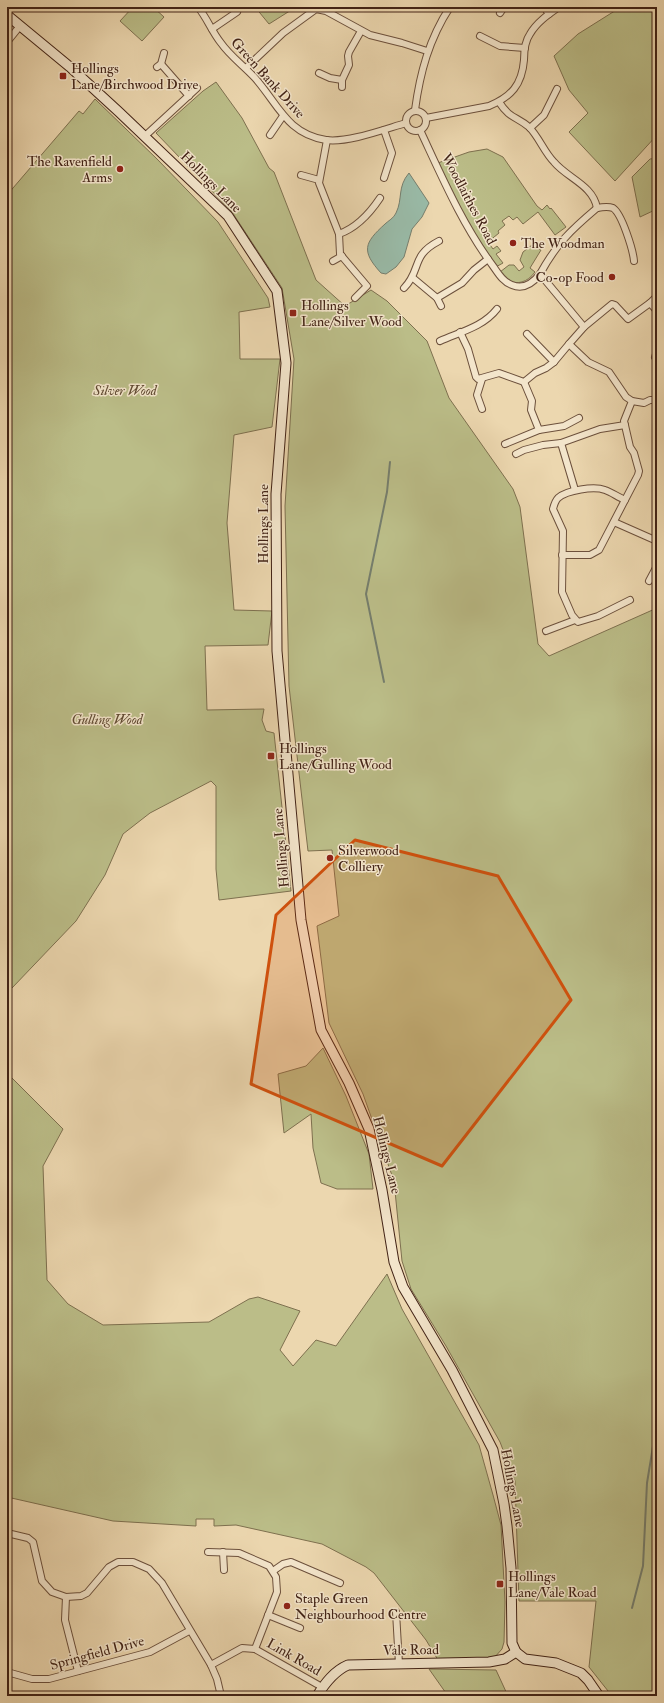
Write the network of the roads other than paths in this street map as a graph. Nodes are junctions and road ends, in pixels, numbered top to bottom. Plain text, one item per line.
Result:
1 (198, 7) edge
2 (450, 7) edge
3 (504, 7) edge
4 (544, 7) edge
5 (559, 7) edge
6 (237, 12) dead end
7 (500, 13) dead end
8 (549, 14) junction
9 (7, 15) edge
10 (20, 26) junction
11 (212, 29) junction
12 (361, 31) junction
13 (480, 36) dead end
14 (7, 42) edge
15 (525, 48) junction
16 (427, 51) junction
17 (164, 53) dead end
18 (246, 68) junction
19 (319, 73) dead end
20 (342, 80) junction
21 (342, 87) dead end
22 (197, 88) dead end
23 (557, 89) dead end
24 (189, 96) junction
25 (499, 102) junction
26 (415, 110) junction
27 (283, 116) junction
28 (426, 118) junction
29 (406, 123) junction
30 (530, 128) junction
31 (384, 130) junction
32 (420, 130) junction
33 (270, 135) dead end
34 (145, 136) junction
35 (327, 140) junction
36 (301, 175) dead end
37 (384, 178) dead end
38 (319, 180) junction
39 (380, 198) dead end
40 (597, 208) junction
41 (339, 234) junction
42 (439, 241) dead end
43 (342, 256) junction
44 (488, 259) junction
45 (333, 261) dead end
46 (634, 261) dead end
47 (540, 274) junction
48 (412, 278) junction
49 (404, 288) dead end
50 (657, 296) edge
51 (355, 298) dead end
52 (437, 298) junction
53 (650, 303) junction
54 (441, 306) dead end
55 (497, 309) dead end
56 (657, 311) edge
57 (584, 327) junction
58 (460, 332) junction
59 (527, 334) dead end
60 (440, 341) dead end
61 (569, 344) junction
62 (554, 362) junction
63 (482, 379) junction
64 (524, 382) junction
65 (657, 400) edge
66 (632, 401) junction
67 (482, 409) dead end
68 (579, 418) dead end
69 (625, 425) junction
70 (539, 430) junction
71 (561, 443) junction
72 (505, 444) dead end
73 (516, 454) dead end
74 (575, 490) junction
75 (625, 500) junction
76 (614, 522) junction
77 (657, 541) edge
78 (562, 555) junction
79 (657, 566) edge
80 (649, 581) dead end
81 (630, 600) dead end
82 (575, 620) junction
83 (546, 631) dead end
84 (7, 1533) edge
85 (208, 1552) dead end
86 (223, 1552) junction
87 (224, 1570) dead end
88 (273, 1571) junction
89 (340, 1583) dead end
90 (66, 1597) junction
91 (396, 1612) dead end
92 (268, 1615) junction
93 (300, 1628) dead end
94 (189, 1631) junction
95 (255, 1649) junction
96 (516, 1652) junction
97 (399, 1664) junction
98 (211, 1665) junction
99 (78, 1671) junction
100 (7, 1672) edge
101 (322, 1687) junction
102 (220, 1696) edge
103 (317, 1696) edge
104 (599, 1696) edge

1 - 11 street, Green Bank Drive
2 - 16 street
3 - 7 street
4 - 8 street
5 - 8 street
6 - 11 street
8 - 15 street
9 - 10 street, Hollings Lane
10 - 14 street
10 - 34 street, Hollings Lane
11 - 18 street, Green Bank Drive
12 - 16 street
12 - 18 street
12 - 20 street
13 - 15 street
15 - 25 street
16 - 26 street
17 - 24 street
18 - 27 street, Green Bank Drive
19 - 20 street
20 - 21 street
22 - 24 street
23 - 30 street
24 - 34 street
25 - 28 street
25 - 30 street
26 - 28 street
26 - 29 street
27 - 33 street
27 - 35 street, Green Bank Drive
28 - 32 street
29 - 31 street, Green Bank Drive
29 - 32 street
30 - 40 street
31 - 35 street, Green Bank Drive
31 - 37 street
32 - 44 street, Woodlaithes Road
34 - 96 street, Hollings Lane
35 - 38 street
36 - 38 street
38 - 41 street
39 - 41 street
40 - 46 street
40 - 47 street, Woodlaithes Road
41 - 43 street
42 - 48 street
43 - 45 street
43 - 51 street
44 - 47 street, Woodlaithes Road
44 - 52 street
47 - 57 street
48 - 49 street
48 - 52 street
50 - 53 street
52 - 54 street
53 - 56 street
53 - 57 street
55 - 58 street
57 - 61 street
58 - 60 street
58 - 63 street
59 - 62 street
61 - 62 street
61 - 66 street
62 - 64 street
63 - 64 street
63 - 67 street
64 - 70 street
65 - 66 street
66 - 69 street
68 - 70 street
69 - 71 street
69 - 75 street
70 - 72 street
71 - 73 street
71 - 74 street
74 - 75 street
74 - 78 street
75 - 76 street
76 - 77 street
76 - 78 street
78 - 82 street
79 - 80 street
81 - 82 street
82 - 83 street
84 - 90 street
85 - 86 street
86 - 87 street
86 - 88 street
88 - 89 street
88 - 92 street
90 - 94 street
90 - 99 street
91 - 97 street
92 - 93 street
92 - 95 street
94 - 98 street
94 - 99 street, Springfield Drive
95 - 98 street, Link Road
95 - 101 street, Link Road
96 - 97 street, Vale Road
96 - 104 street
97 - 101 street, Vale Road
98 - 102 street
99 - 100 street, Springfield Drive
101 - 103 street, Vale Road

